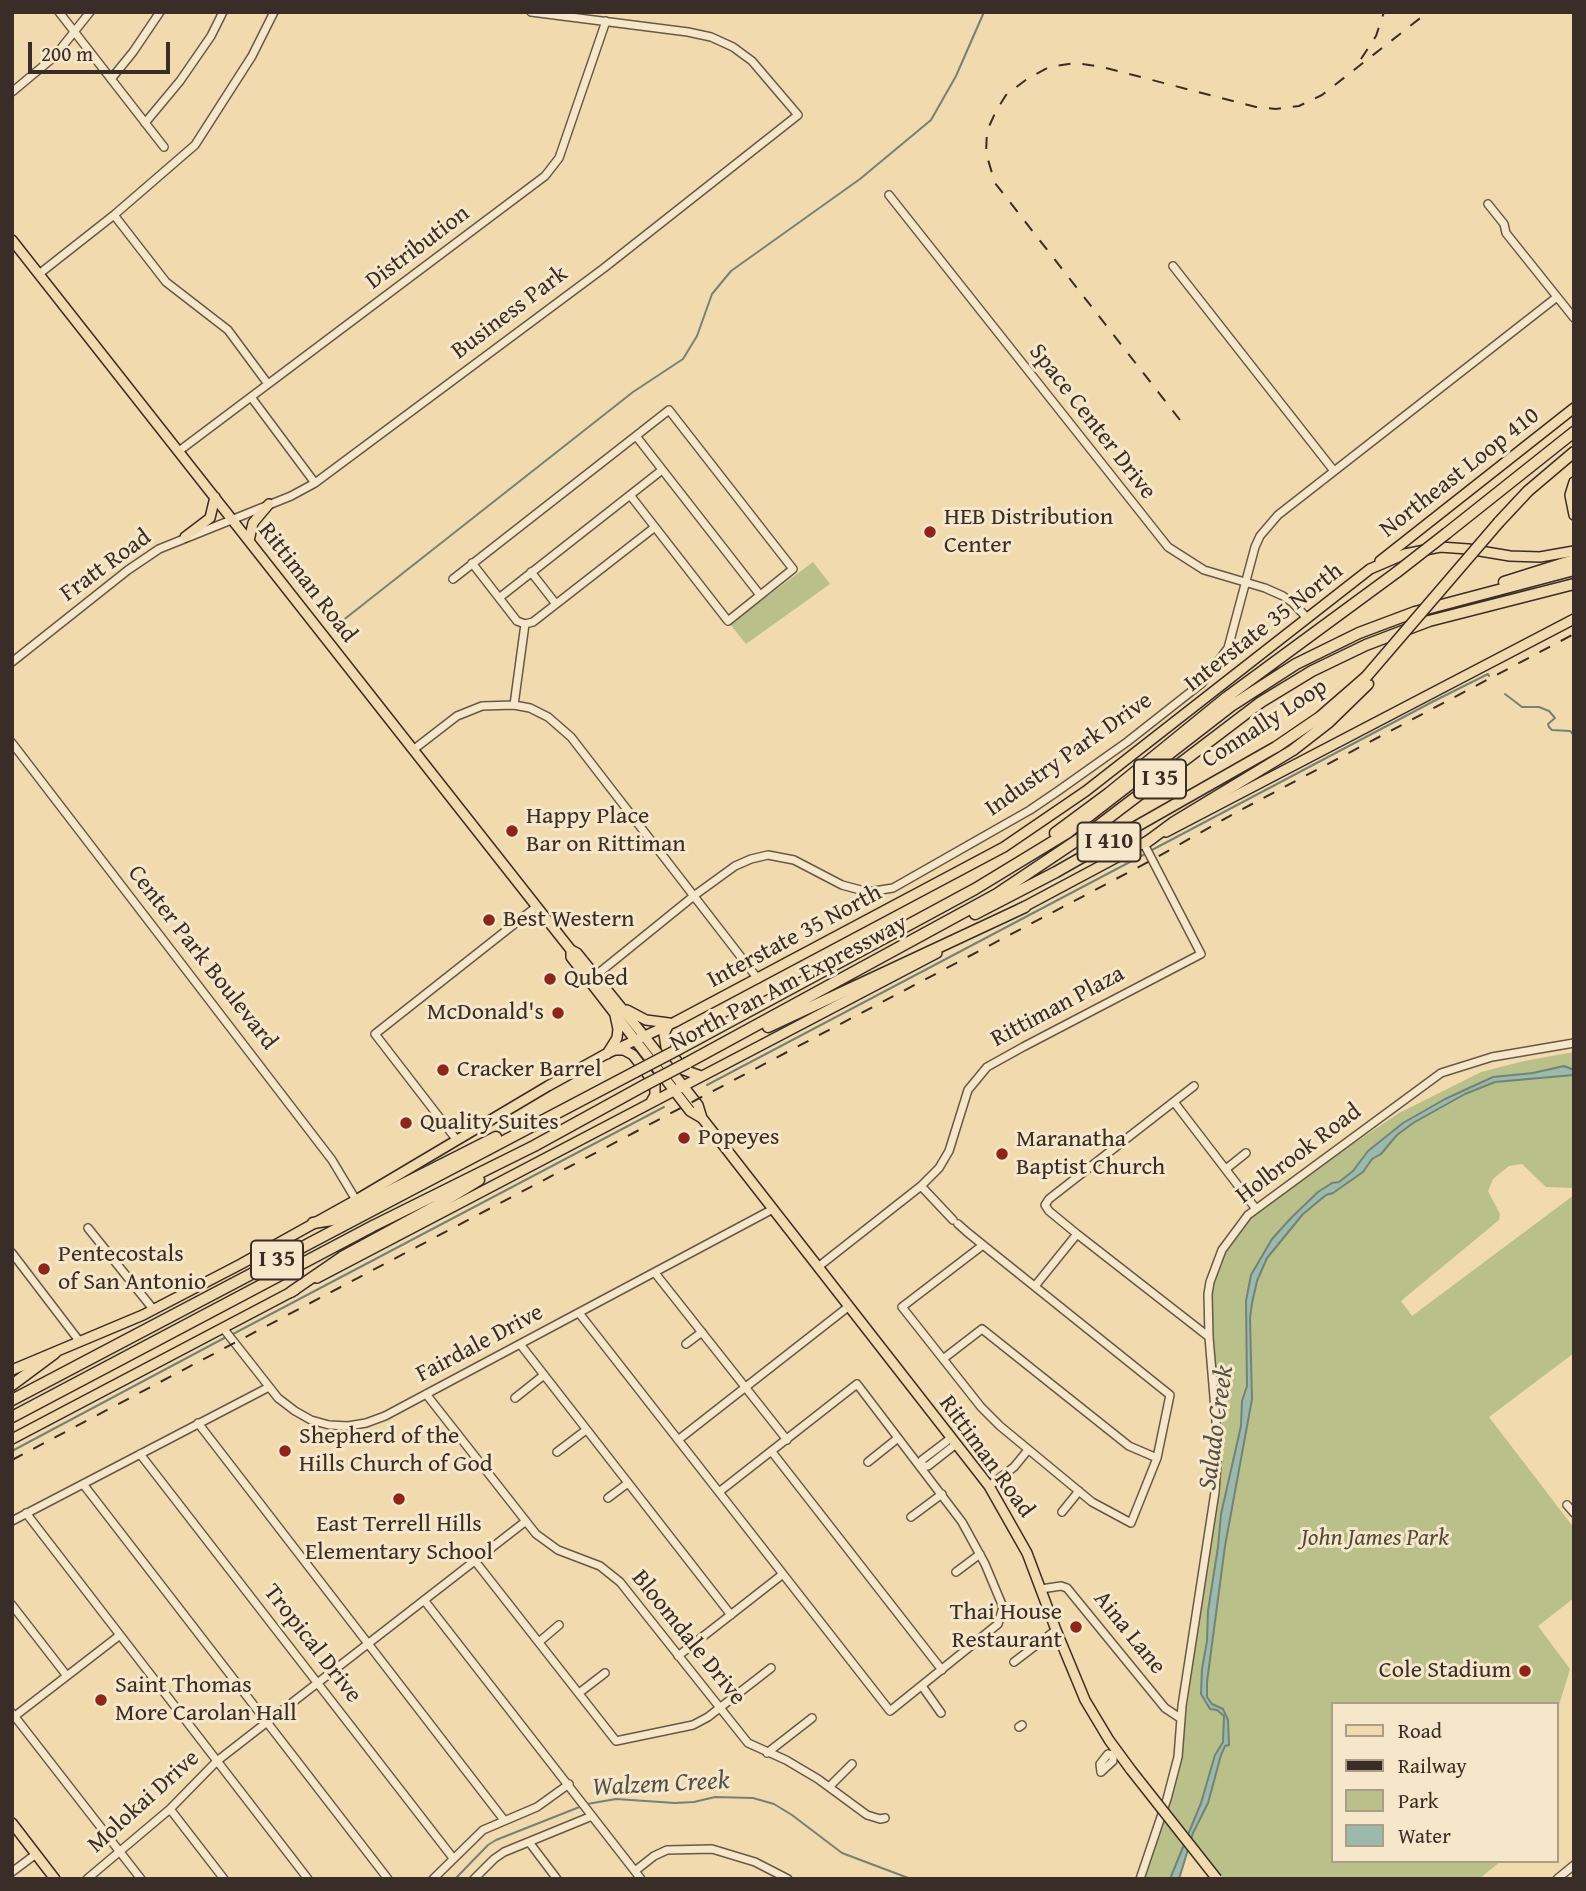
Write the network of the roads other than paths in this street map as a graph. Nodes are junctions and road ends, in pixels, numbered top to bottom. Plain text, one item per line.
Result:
1 (59, 12) edge
2 (90, 12) edge
3 (160, 12) edge
4 (223, 12) edge
5 (274, 12) edge
6 (531, 12) edge
7 (606, 21) junction
8 (75, 33) junction
9 (111, 79) junction
10 (12, 92) edge
11 (145, 123) junction
12 (164, 147) dead end
13 (889, 195) dead end
14 (1488, 204) dead end
15 (114, 215) junction
16 (12, 240) edge
17 (1173, 266) dead end
18 (40, 274) junction
19 (1557, 297) junction
20 (1574, 318) edge
21 (268, 384) junction
22 (251, 397) junction
23 (1574, 408) edge
24 (1572, 433) edge
25 (635, 436) junction
26 (179, 451) junction
27 (1574, 452) edge
28 (662, 470) junction
29 (1334, 471) junction
30 (1574, 482) edge
31 (315, 483) junction
32 (630, 495) junction
33 (215, 497) junction
34 (269, 504) junction
35 (1574, 515) edge
36 (231, 518) junction
37 (655, 527) junction
38 (185, 537) junction
39 (249, 541) junction
40 (1574, 551) edge
41 (1574, 560) edge
42 (472, 564) junction
43 (1370, 569) junction
44 (1574, 570) edge
45 (531, 572) junction
46 (453, 579) dead end
47 (1246, 582) junction
48 (1574, 584) edge
49 (760, 595) junction
50 (499, 598) junction
51 (556, 604) junction
52 (1307, 618) junction
53 (1574, 619) edge
54 (525, 624) junction
55 (1359, 633) junction
56 (12, 662) edge
57 (1368, 679) junction
58 (514, 705) junction
59 (12, 743) edge
60 (413, 750) junction
61 (1147, 847) junction
62 (1002, 873) junction
63 (695, 895) junction
64 (1025, 906) junction
65 (536, 907) junction
66 (571, 950) junction
67 (595, 976) junction
68 (758, 979) junction
69 (836, 982) junction
70 (615, 1006) junction
71 (672, 1024) junction
72 (640, 1039) junction
73 (1574, 1043) edge
74 (617, 1050) junction
75 (606, 1055) junction
76 (687, 1063) junction
77 (703, 1076) junction
78 (1194, 1086) dead end
79 (679, 1088) junction
80 (694, 1099) junction
81 (1174, 1102) junction
82 (650, 1103) junction
83 (690, 1111) junction
84 (702, 1118) junction
85 (542, 1120) junction
86 (456, 1139) junction
87 (534, 1146) junction
88 (1246, 1153) dead end
89 (1226, 1169) junction
90 (921, 1186) junction
91 (356, 1200) junction
92 (773, 1209) junction
93 (1256, 1209) junction
94 (313, 1223) junction
95 (88, 1228) dead end
96 (1077, 1234) junction
97 (983, 1245) junction
98 (12, 1253) edge
99 (818, 1267) junction
100 (655, 1273) junction
101 (1035, 1286) junction
102 (291, 1292) junction
103 (848, 1307) junction
104 (153, 1309) junction
105 (579, 1313) junction
106 (702, 1332) junction
107 (227, 1334) junction
108 (1209, 1337) junction
109 (80, 1342) junction
110 (520, 1344) junction
111 (686, 1344) dead end
112 (55, 1353) junction
113 (943, 1359) junction
114 (12, 1370) edge
115 (544, 1376) junction
116 (12, 1385) edge
117 (269, 1387) junction
118 (745, 1387) junction
119 (426, 1394) junction
120 (515, 1398) dead end
121 (12, 1400) edge
122 (12, 1417) edge
123 (198, 1423) junction
124 (586, 1430) junction
125 (898, 1438) junction
126 (12, 1439) edge
127 (678, 1440) junction
128 (787, 1440) junction
129 (953, 1441) junction
130 (1028, 1450) junction
131 (557, 1452) dead end
132 (772, 1452) junction
133 (140, 1454) junction
134 (1157, 1458) junction
135 (868, 1462) dead end
136 (921, 1466) junction
137 (628, 1483) junction
138 (83, 1484) junction
139 (989, 1486) junction
140 (1079, 1491) junction
141 (719, 1492) junction
142 (942, 1494) junction
143 (608, 1498) dead end
144 (1567, 1505) dead end
145 (1062, 1512) dead end
146 (26, 1513) junction
147 (1574, 1513) edge
148 (911, 1517) dead end
149 (12, 1521) edge
150 (526, 1521) junction
151 (979, 1554) junction
152 (475, 1561) junction
153 (956, 1572) dead end
154 (783, 1574) junction
155 (1041, 1589) junction
156 (424, 1600) junction
157 (12, 1605) edge
158 (731, 1615) junction
159 (559, 1625) dead end
160 (1056, 1630) junction
161 (120, 1635) junction
162 (539, 1642) junction
163 (369, 1644) junction
164 (678, 1656) junction
165 (1014, 1662) dead end
166 (771, 1668) dead end
167 (942, 1671) junction
168 (605, 1673) dead end
169 (67, 1676) junction
170 (318, 1683) junction
171 (922, 1686) junction
172 (579, 1693) junction
173 (719, 1708) junction
174 (941, 1713) dead end
175 (13, 1714) edge
176 (812, 1718) dead end
177 (1180, 1718) junction
178 (267, 1722) junction
179 (648, 1724) dead end
180 (650, 1735) junction
181 (767, 1753) junction
182 (217, 1761) junction
183 (852, 1765) dead end
184 (569, 1784) junction
185 (830, 1786) junction
186 (170, 1809) junction
187 (589, 1813) junction
188 (885, 1818) dead end
189 (504, 1820) junction
190 (12, 1823) edge
191 (529, 1842) junction
192 (120, 1852) junction
193 (36, 1854) junction
194 (453, 1858) junction
195 (1574, 1865) edge
196 (635, 1871) junction
197 (12, 1872) edge
198 (784, 1878) edge
199 (55, 1879) edge
200 (87, 1879) edge
201 (141, 1879) edge
202 (224, 1879) edge
203 (308, 1879) edge
204 (388, 1879) edge
205 (433, 1879) edge
206 (474, 1879) edge
207 (557, 1879) edge
208 (641, 1879) edge
209 (1140, 1879) edge
210 (1217, 1879) edge
211 (1557, 1879) edge

1 - 8 street
2 - 8 street
3 - 9 street
4 - 11 street
5 - 15 street
6 - 7 street
7 - 21 street, Distribution
7 - 31 street, Business Park
8 - 9 street
8 - 10 street
9 - 11 street
11 - 12 street
13 - 47 street, Space Center Drive
14 - 19 street
15 - 18 street
15 - 21 street
16 - 18 main road, Rittiman Road
17 - 29 street
18 - 26 main road, Rittiman Road
19 - 20 street
19 - 29 street, Industry Park Drive
21 - 22 street, Distribution
22 - 26 street, Distribution
22 - 31 street
23 - 43 main road, Northeast Loop 410
24 - 62 highway, Connally Loop / I 410, bridge
25 - 28 street
25 - 42 street
25 - 49 street
26 - 33 main road, Rittiman Road
27 - 57 highway, Connally Loop / I 410, bridge
28 - 32 street
28 - 49 street
29 - 47 street, Industry Park Drive
30 - 35 main road
31 - 34 street, Business Park
32 - 37 street
32 - 45 street
33 - 36 main road, Rittiman Road
33 - 38 main road
34 - 36 street, Business Park
34 - 39 main road
36 - 38 street, Fratt Road
36 - 39 main road, Rittiman Road
37 - 49 street
37 - 51 street
38 - 56 street, Fratt Road
39 - 60 main road, Rittiman Road
40 - 43 main road, Interstate 35 North
41 - 55 highway
42 - 46 street
42 - 50 street
43 - 52 main road, Interstate 35 North
44 - 55 highway, North Pan Am Expressway / I 35
45 - 50 street
45 - 51 street
47 - 52 street, Space Center Drive
47 - 63 street, Industry Park Drive
48 - 69 highway, North Pan Am Expressway / I 35
50 - 54 street
51 - 54 street
52 - 68 main road, Interstate 35 North
53 - 61 main road
54 - 58 street
55 - 62 highway, North Pan Am Expressway / I 35
57 - 61 highway
57 - 69 highway, Connally Loop / I 410
58 - 60 street
58 - 63 street
59 - 91 street, Center Park Boulevard
60 - 65 main road, Rittiman Road
61 - 64 main road
61 - 90 street, Rittiman Plaza
62 - 85 highway, North Pan Am Expressway / I 35, bridge
63 - 67 street, Industry Park Drive
63 - 68 street
64 - 76 highway
64 - 77 main road
65 - 66 main road, Rittiman Road
65 - 86 street
66 - 67 main road, Rittiman Road
66 - 70 main road, Rittiman Road
67 - 70 main road, Rittiman Road
68 - 71 main road, Interstate 35 North
69 - 76 highway, North Pan Am Expressway / I 35
70 - 71 main road
70 - 72 main road, Rittiman Road
70 - 75 main road
71 - 72 main road, Interstate 35 North
71 - 77 main road
72 - 74 main road, Interstate 35 North
72 - 79 main road, Rittiman Road
73 - 93 street, Holbrook Road
74 - 75 main road, Interstate 35 North
74 - 82 main road
75 - 86 main road, Interstate 35 North
76 - 87 highway, North Pan Am Expressway / I 35, bridge
77 - 79 main road
77 - 80 main road
78 - 81 street
79 - 80 main road, Rittiman Road
79 - 82 main road
79 - 83 main road, Rittiman Road
80 - 84 main road, Rittiman Road
81 - 89 street
81 - 96 street
82 - 83 main road
82 - 102 main road
83 - 84 main road, Rittiman Road
84 - 92 main road, Rittiman Road
85 - 94 highway
85 - 121 highway, North Pan Am Expressway / I 35
86 - 91 main road, Interstate 35 North
87 - 102 highway
87 - 122 highway, North Pan Am Expressway / I 35
88 - 89 street
89 - 93 street
90 - 97 street
90 - 99 street, Rittiman Plaza
91 - 94 main road, Interstate 35 North
92 - 99 main road, Rittiman Road
92 - 100 street, Fairdale Drive
93 - 108 street, Holbrook Road
94 - 104 main road, Interstate 35 North
95 - 104 street
96 - 101 street
96 - 108 street
97 - 101 street
97 - 113 street
98 - 109 street
99 - 103 main road, Rittiman Road
100 - 105 street, Fairdale Drive
100 - 106 street
101 - 134 street
102 - 107 main road
103 - 118 street
103 - 129 main road, Rittiman Road
104 - 109 main road, Interstate 35 North
105 - 110 street, Fairdale Drive
105 - 127 street
106 - 111 street
106 - 118 street
107 - 117 street, Fairdale Drive
107 - 126 main road
108 - 177 street, Holbrook Road
109 - 112 main road, Interstate 35 North
110 - 115 street
110 - 119 street, Fairdale Drive
112 - 114 main road, Interstate 35 North
112 - 116 highway
113 - 130 street
113 - 134 street
115 - 120 street
115 - 124 street
117 - 119 street, Fairdale Drive
117 - 123 street
118 - 127 street
118 - 128 street
119 - 150 street, Bloomdale Drive
123 - 133 street
123 - 163 street
124 - 131 street
124 - 137 street
125 - 128 street
125 - 135 street
125 - 136 street
127 - 141 street
128 - 132 street
129 - 136 street
129 - 139 main road, Rittiman Road
130 - 139 street
130 - 140 street
132 - 141 street
132 - 167 street
133 - 138 street
133 - 170 street, Tropical Drive
134 - 140 street
136 - 142 street
137 - 143 street
137 - 158 street
138 - 146 street
138 - 178 street
139 - 155 main road, Rittiman Road
140 - 145 street
141 - 154 street
142 - 148 street
142 - 151 street
144 - 147 street
146 - 149 street
146 - 161 street
150 - 152 street, Molokai Drive
150 - 164 street, Bloomdale Drive
151 - 153 street
151 - 167 street
152 - 156 street, Molokai Drive
152 - 162 street
154 - 158 street
154 - 171 street
155 - 160 main road, Rittiman Road
155 - 177 street, Aina Lane
156 - 163 street, Molokai Drive
156 - 184 street
157 - 169 street
158 - 164 street
159 - 162 street
160 - 165 street
160 - 210 main road, Rittiman Road, bridge
161 - 169 street
161 - 182 street
162 - 172 street
163 - 170 street, Molokai Drive
163 - 189 street
164 - 173 street, Bloomdale Drive
166 - 173 street
167 - 171 street
168 - 172 street
169 - 175 street
170 - 178 street, Molokai Drive
170 - 194 street, Tropical Drive
171 - 174 street
172 - 180 street
173 - 180 street
173 - 181 street, Bloomdale Drive
175 - 192 street
176 - 181 street
177 - 209 street, Holbrook Road
178 - 182 street, Molokai Drive
178 - 204 street
179 - 180 street
181 - 185 street, Bloomdale Drive
182 - 186 street, Molokai Drive
182 - 203 street
183 - 185 street
184 - 187 street
184 - 189 street
185 - 188 street, Bloomdale Drive
186 - 192 street, Molokai Drive
186 - 202 street
187 - 191 street
187 - 196 street
189 - 194 street
190 - 193 main road
191 - 206 street
191 - 207 street
192 - 200 street, Molokai Drive
192 - 201 street
193 - 197 street
193 - 199 main road
194 - 205 street
195 - 211 street
196 - 198 street
196 - 208 street

